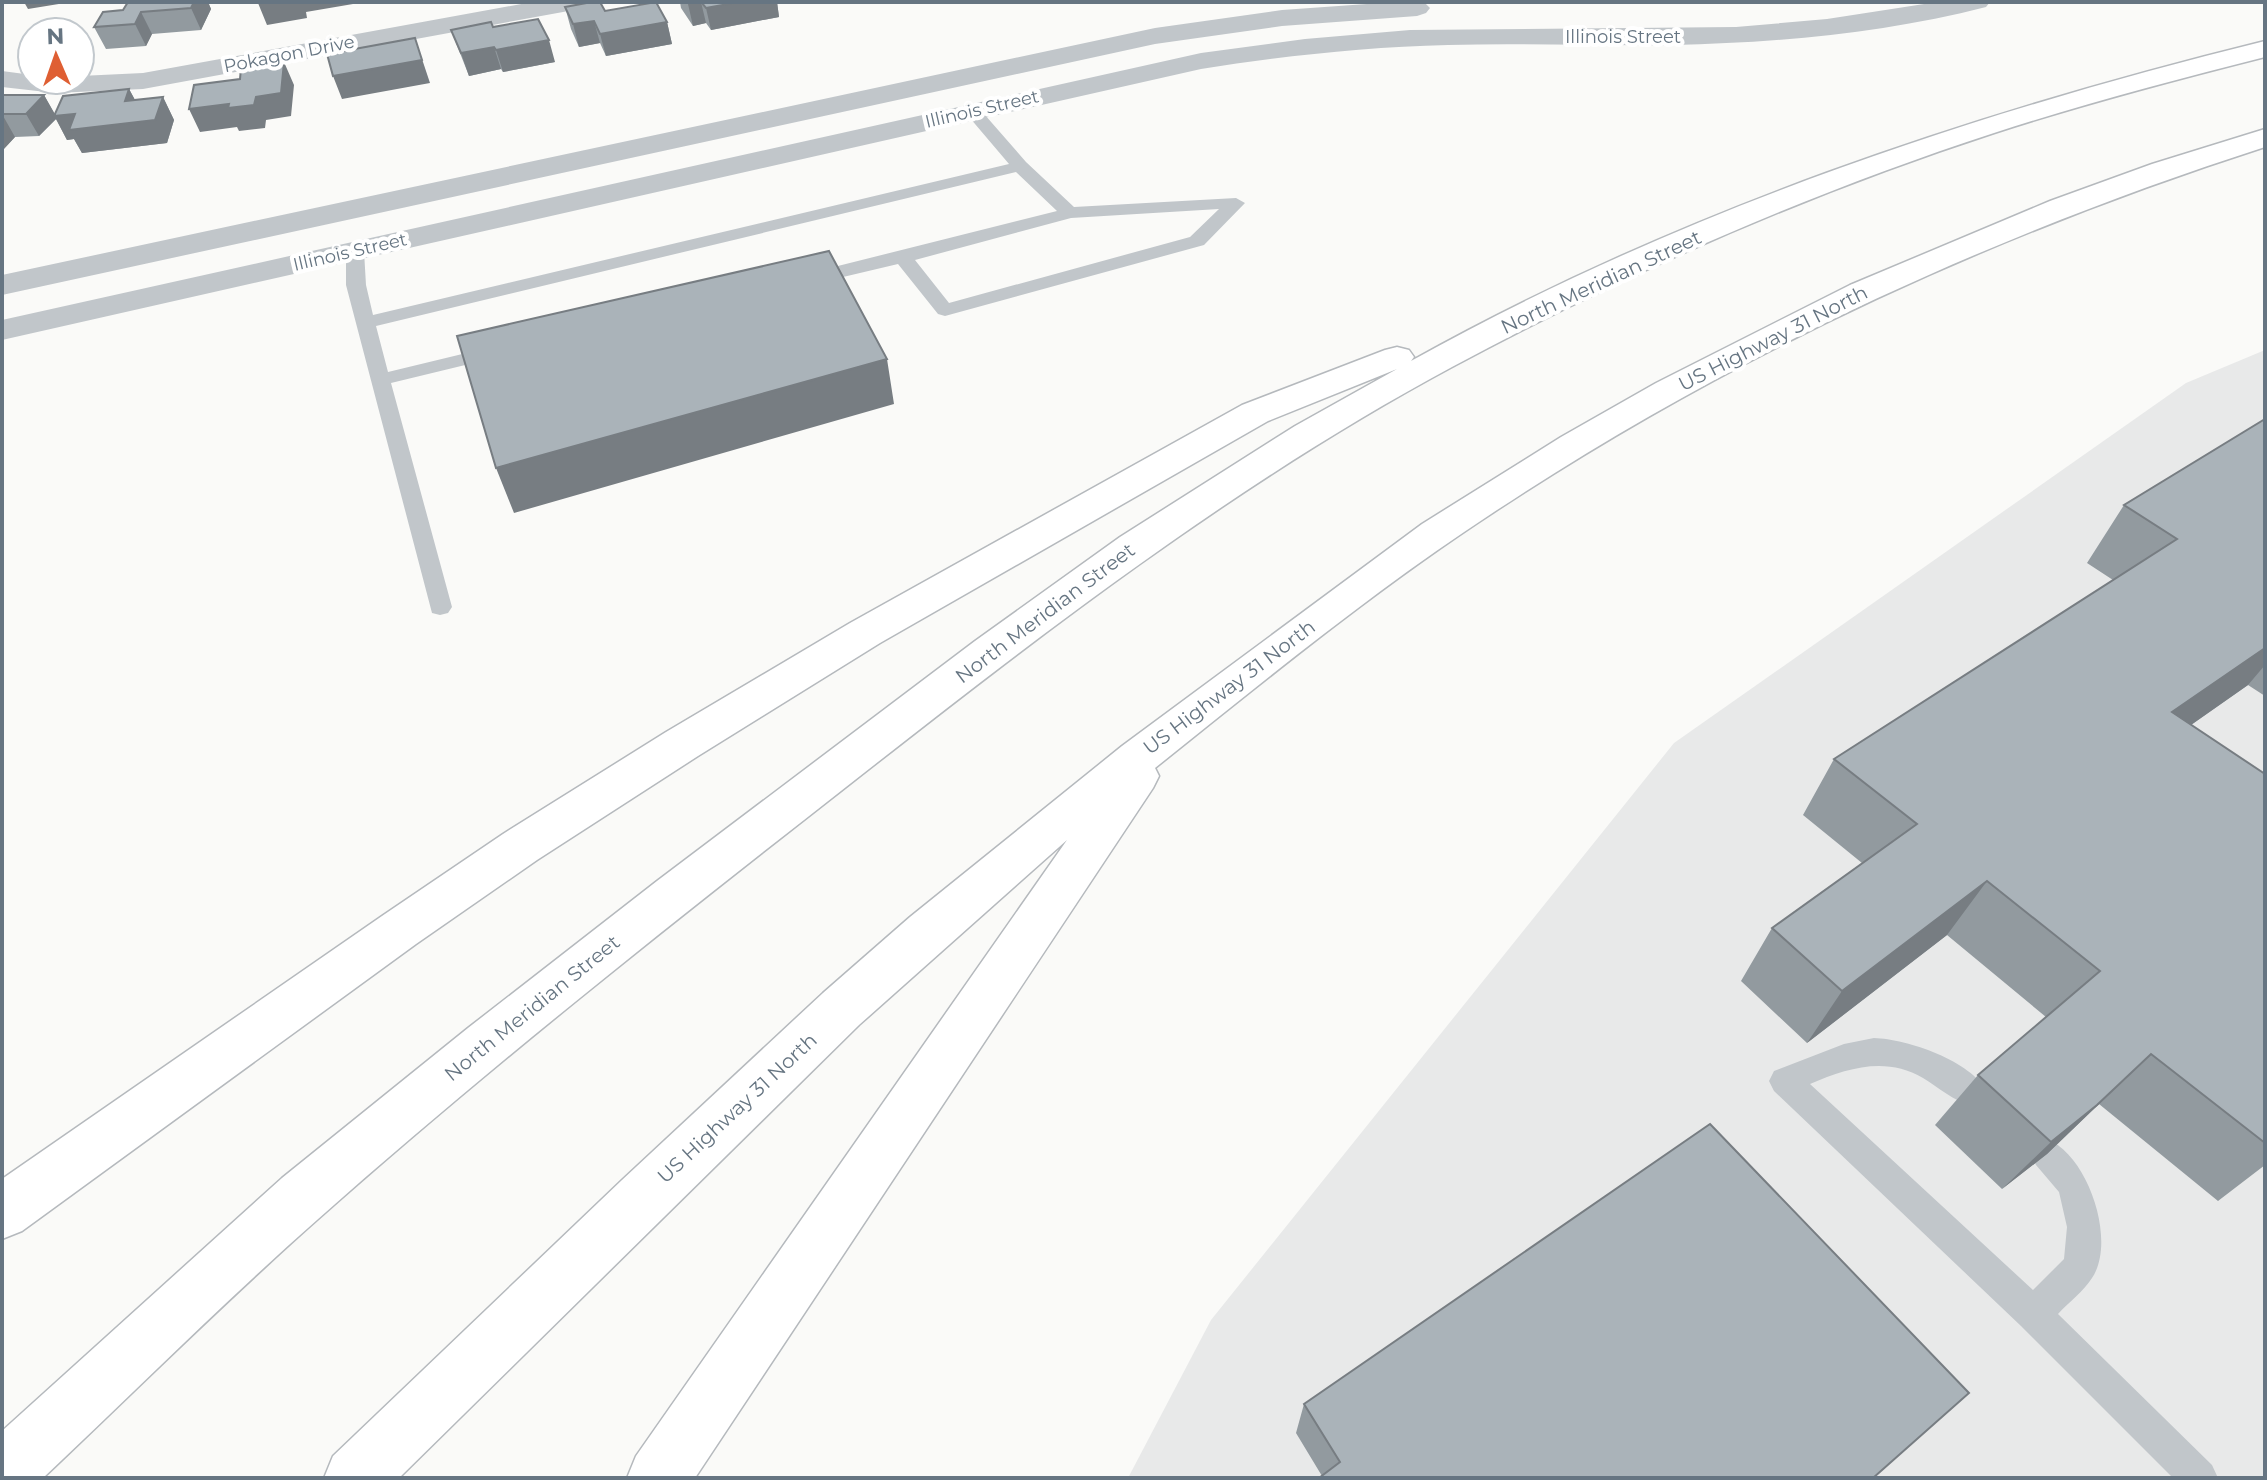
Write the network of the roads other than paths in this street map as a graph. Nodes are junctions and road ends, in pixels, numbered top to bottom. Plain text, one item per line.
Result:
1 (574, 2) edge
2 (1977, 2) edge
3 (1437, 7) dead end
4 (2265, 49) edge
5 (2, 79) edge
6 (972, 111) junction
7 (2265, 138) edge
8 (1020, 166) junction
9 (346, 210) junction
10 (1070, 213) junction
11 (355, 251) junction
12 (903, 257) junction
13 (1627, 267) junction
14 (2, 285) edge
15 (780, 286) edge
16 (365, 323) junction
17 (2, 330) edge
18 (483, 355) edge
19 (379, 380) junction
20 (440, 607) dead end
21 (1168, 731) junction
22 (1971, 1092) dead end
23 (2047, 1154) edge
24 (2, 1212) edge
25 (2033, 1314) junction
26 (2, 1474) edge
27 (355, 1478) edge
28 (658, 1478) edge
29 (2199, 1478) edge

1 - 5 street, Pokagon Drive
2 - 6 street, Illinois Street
3 - 9 street, Illinois Street
4 - 13 highway, North Meridian Street
6 - 8 lane
6 - 11 street, Illinois Street
7 - 21 highway, US Highway 31 North
8 - 10 lane
8 - 16 lane
9 - 11 street
9 - 14 street, Illinois Street
10 - 12 lane
10 - 12 lane
11 - 16 lane
11 - 17 street, Illinois Street
12 - 15 lane
13 - 24 highway
13 - 26 highway, North Meridian Street
16 - 19 lane
18 - 19 lane
19 - 20 lane
21 - 27 highway, US Highway 31 North
21 - 28 highway
22 - 25 lane
23 - 25 lane
25 - 29 lane

